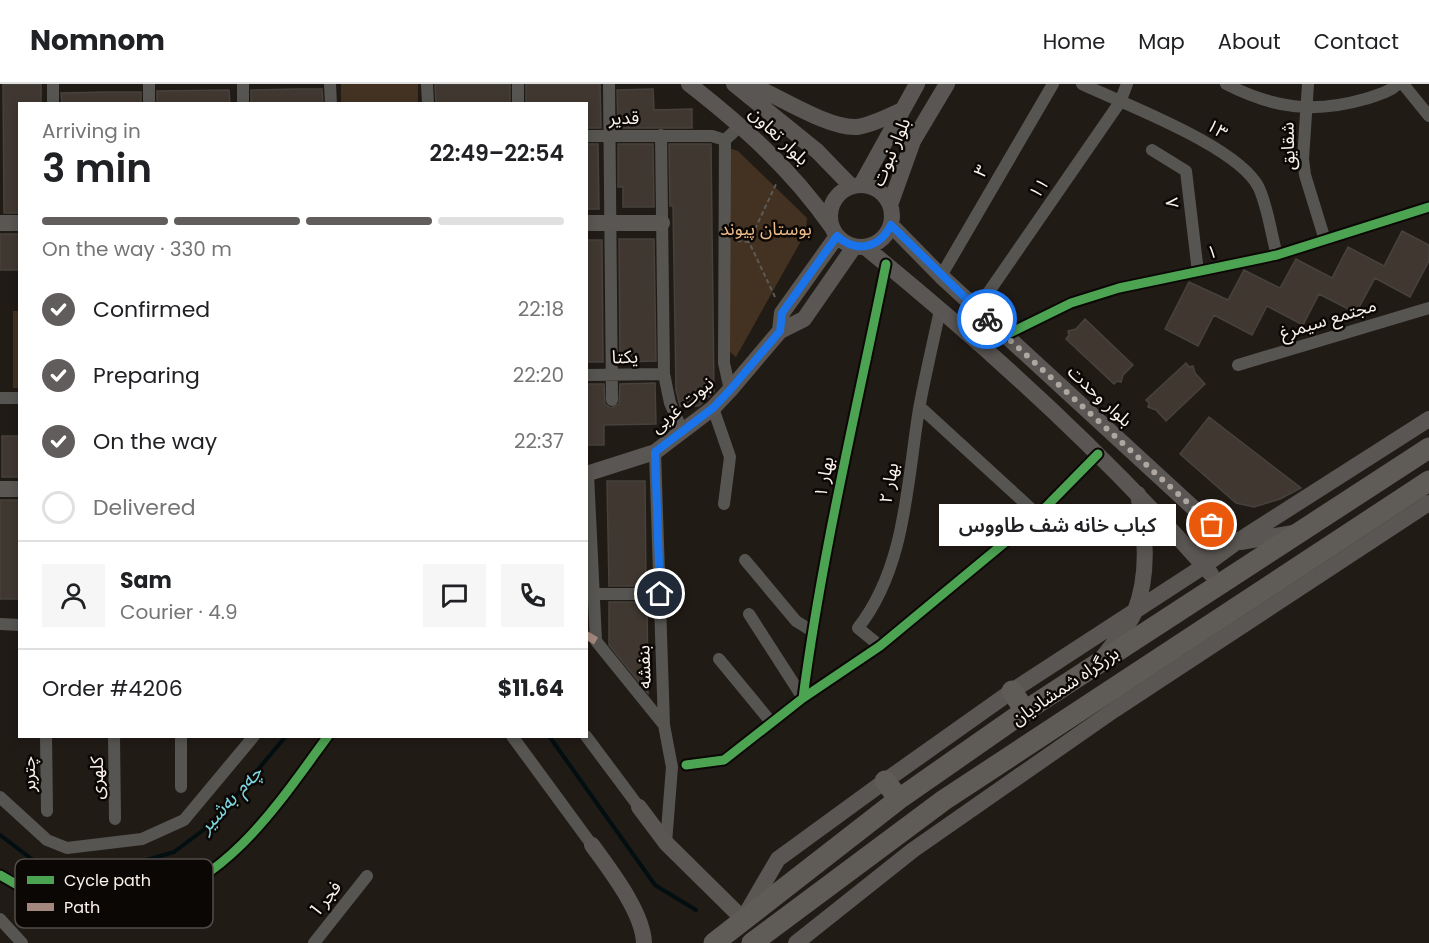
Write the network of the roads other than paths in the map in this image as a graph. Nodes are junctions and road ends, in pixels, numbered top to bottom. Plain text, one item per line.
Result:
1 (53, 84) edge
2 (149, 84) edge
3 (243, 84) edge
4 (330, 84) edge
5 (428, 84) edge
6 (518, 84) edge
7 (609, 84) edge
8 (689, 84) edge
9 (734, 84) edge
10 (749, 84) edge
11 (917, 84) edge
12 (947, 84) edge
13 (1053, 84) edge
14 (1082, 84) edge
15 (1127, 84) edge
16 (1227, 84) edge
17 (1308, 84) edge
18 (1398, 84) edge
19 (1402, 84) edge
20 (53, 102) edge
21 (149, 102) edge
22 (243, 102) edge
23 (331, 102) edge
24 (428, 102) edge
25 (518, 102) edge
26 (1120, 102) junction
27 (1306, 109) junction
28 (900, 111) junction
29 (1429, 116) edge
30 (741, 125) junction
31 (662, 135) junction
32 (588, 136) edge
33 (609, 136) junction
34 (725, 140) junction
35 (1152, 150) dead end
36 (856, 186) junction
37 (890, 205) junction
38 (1429, 207) edge
39 (0, 223) edge
40 (18, 223) edge
41 (588, 223) edge
42 (609, 223) junction
43 (662, 223) junction
44 (891, 225) junction
45 (834, 231) junction
46 (1325, 240) junction
47 (860, 247) junction
48 (1277, 255) junction
49 (886, 264) junction
50 (1198, 272) junction
51 (941, 276) junction
52 (1429, 308) edge
53 (977, 309) junction
54 (940, 310) junction
55 (780, 331) junction
56 (1006, 335) junction
57 (1238, 365) dead end
58 (664, 374) junction
59 (588, 375) edge
60 (611, 375) junction
61 (730, 390) junction
62 (0, 398) edge
63 (18, 398) edge
64 (612, 400) dead end
65 (920, 407) junction
66 (713, 408) junction
67 (1429, 419) edge
68 (682, 430) junction
69 (1429, 448) edge
70 (655, 452) junction
71 (1098, 454) junction
72 (588, 474) edge
73 (1429, 481) edge
74 (0, 489) edge
75 (18, 489) edge
76 (588, 491) edge
77 (1138, 493) junction
78 (1429, 503) edge
79 (724, 504) dead end
80 (1038, 515) junction
81 (1212, 525) junction
82 (1305, 530) junction
83 (1238, 541) junction
84 (1186, 546) junction
85 (1316, 555) junction
86 (1342, 559) junction
87 (746, 560) dead end
88 (1204, 566) junction
89 (1312, 579) junction
90 (1220, 584) junction
91 (594, 594) junction
92 (660, 594) junction
93 (1135, 612) junction
94 (749, 614) dead end
95 (0, 624) edge
96 (18, 624) edge
97 (812, 631) junction
98 (880, 646) junction
99 (719, 658) dead end
100 (1100, 662) junction
101 (1012, 691) junction
102 (803, 698) junction
103 (1025, 711) junction
104 (771, 722) junction
105 (664, 725) junction
106 (46, 738) edge
107 (114, 738) edge
108 (181, 738) edge
109 (252, 738) edge
110 (327, 738) edge
111 (513, 738) edge
112 (587, 738) edge
113 (686, 765) dead end
114 (885, 781) junction
115 (181, 787) dead end
116 (0, 797) edge
117 (899, 800) junction
118 (639, 807) joint
119 (47, 810) dead end
120 (115, 819) dead end
121 (666, 843) junction
122 (592, 846) joint
123 (213, 868) edge
124 (0, 875) edge
125 (367, 876) dead end
126 (15, 884) edge
127 (0, 919) edge
128 (743, 919) junction
129 (22, 943) edge
130 (314, 943) edge
131 (644, 943) edge
132 (714, 943) edge
133 (752, 943) edge
134 (796, 943) edge

1 - 20 street
2 - 21 street
3 - 22 street
4 - 23 street
5 - 24 street
6 - 25 street
7 - 33 street
8 - 30 main road, بلوار تعاون
9 - 36 main road, بلوار تعاون
10 - 28 main road
11 - 28 main road, بلوار نبوت
12 - 37 main road, بلوار نبوت
13 - 51 street, ۳
14 - 26 street, ۱۳
15 - 26 street, ۱۱
16 - 27 street
17 - 27 street, شقایق
18 - 27 street
19 - 29 street
26 - 48 street, ۱۳
26 - 53 street, ۱۱
27 - 46 street, شقایق
28 - 36 main road, بلوار نبوت
30 - 34 street
30 - 45 main road, بلوار تعاون
31 - 33 street, قدیر
31 - 34 street, قدیر
31 - 43 street
32 - 33 street, قدیر
33 - 42 street
34 - 61 street
35 - 50 street, ۸
36 - 37 main road
36 - 45 main road
37 - 44 main road
38 - 46 street, ۱
39 - 40 main road
41 - 42 main road
42 - 43 main road
42 - 60 street
43 - 58 street
44 - 47 main road
44 - 51 main road, بلوار وحدت
45 - 47 main road
45 - 55 main road
46 - 48 street, ۱
47 - 49 main road
47 - 55 main road, نبوت غربی
48 - 50 street, ۱
49 - 54 main road
49 - 97 street, بهار ۱
50 - 56 street, ۱
51 - 53 main road, بلوار وحدت
52 - 57 street, مجتمع سیمرغ
53 - 56 main road, بلوار وحدت
54 - 65 street, بهار ۲
54 - 71 main road
55 - 61 main road, نبوت غربی
56 - 81 main road, بلوار وحدت
58 - 60 street, یکتا
58 - 68 street
59 - 60 street, یکتا
60 - 64 street
61 - 66 main road, نبوت غربی
62 - 63 street
65 - 80 street
65 - 98 street, بهار ۲
66 - 68 main road, نبوت غربی
66 - 79 street
67 - 83 main road
68 - 70 main road, نبوت غربی
69 - 82 highway, بزرگراه شمشادیان
70 - 72 main road, نبوت غربی
70 - 92 street, بنفشه
71 - 77 main road
71 - 80 street
73 - 85 highway, بزرگراه شمشادیان
74 - 75 main road
76 - 91 street
77 - 84 main road
77 - 93 main road
78 - 86 main road
80 - 98 street
81 - 83 main road, بلوار وحدت
81 - 84 main road
82 - 83 main road
82 - 90 highway, بزرگراه شمشادیان
83 - 88 main road
84 - 88 main road
85 - 86 main road
85 - 89 main road
85 - 133 highway, بزرگراه شمشادیان
86 - 89 main road
87 - 97 street
88 - 90 main road
88 - 93 main road
89 - 134 main road
90 - 100 highway, بزرگراه شمشادیان
91 - 92 street
91 - 105 street
92 - 105 street, بنفشه
93 - 100 main road
93 - 101 main road
94 - 102 street
95 - 96 street
97 - 102 street, بهار ۱
98 - 102 street
99 - 104 street
100 - 103 highway, بزرگراه شمشادیان
101 - 103 highway
101 - 114 main road
102 - 104 street
103 - 117 highway, بزرگراه شمشادیان
104 - 113 street
105 - 121 street, بنفشه
106 - 119 street, چتربر
107 - 120 street, کلهری
108 - 115 street
109 - 116 street
110 - 123 street
111 - 122 street
112 - 118 street
114 - 117 highway
114 - 128 main road
117 - 128 highway, بزرگراه شمشادیان
118 - 121 main road
121 - 128 main road
122 - 131 main road
124 - 126 street
125 - 130 street, فجر 1
127 - 129 street
128 - 132 highway, بزرگراه شمشادیان

